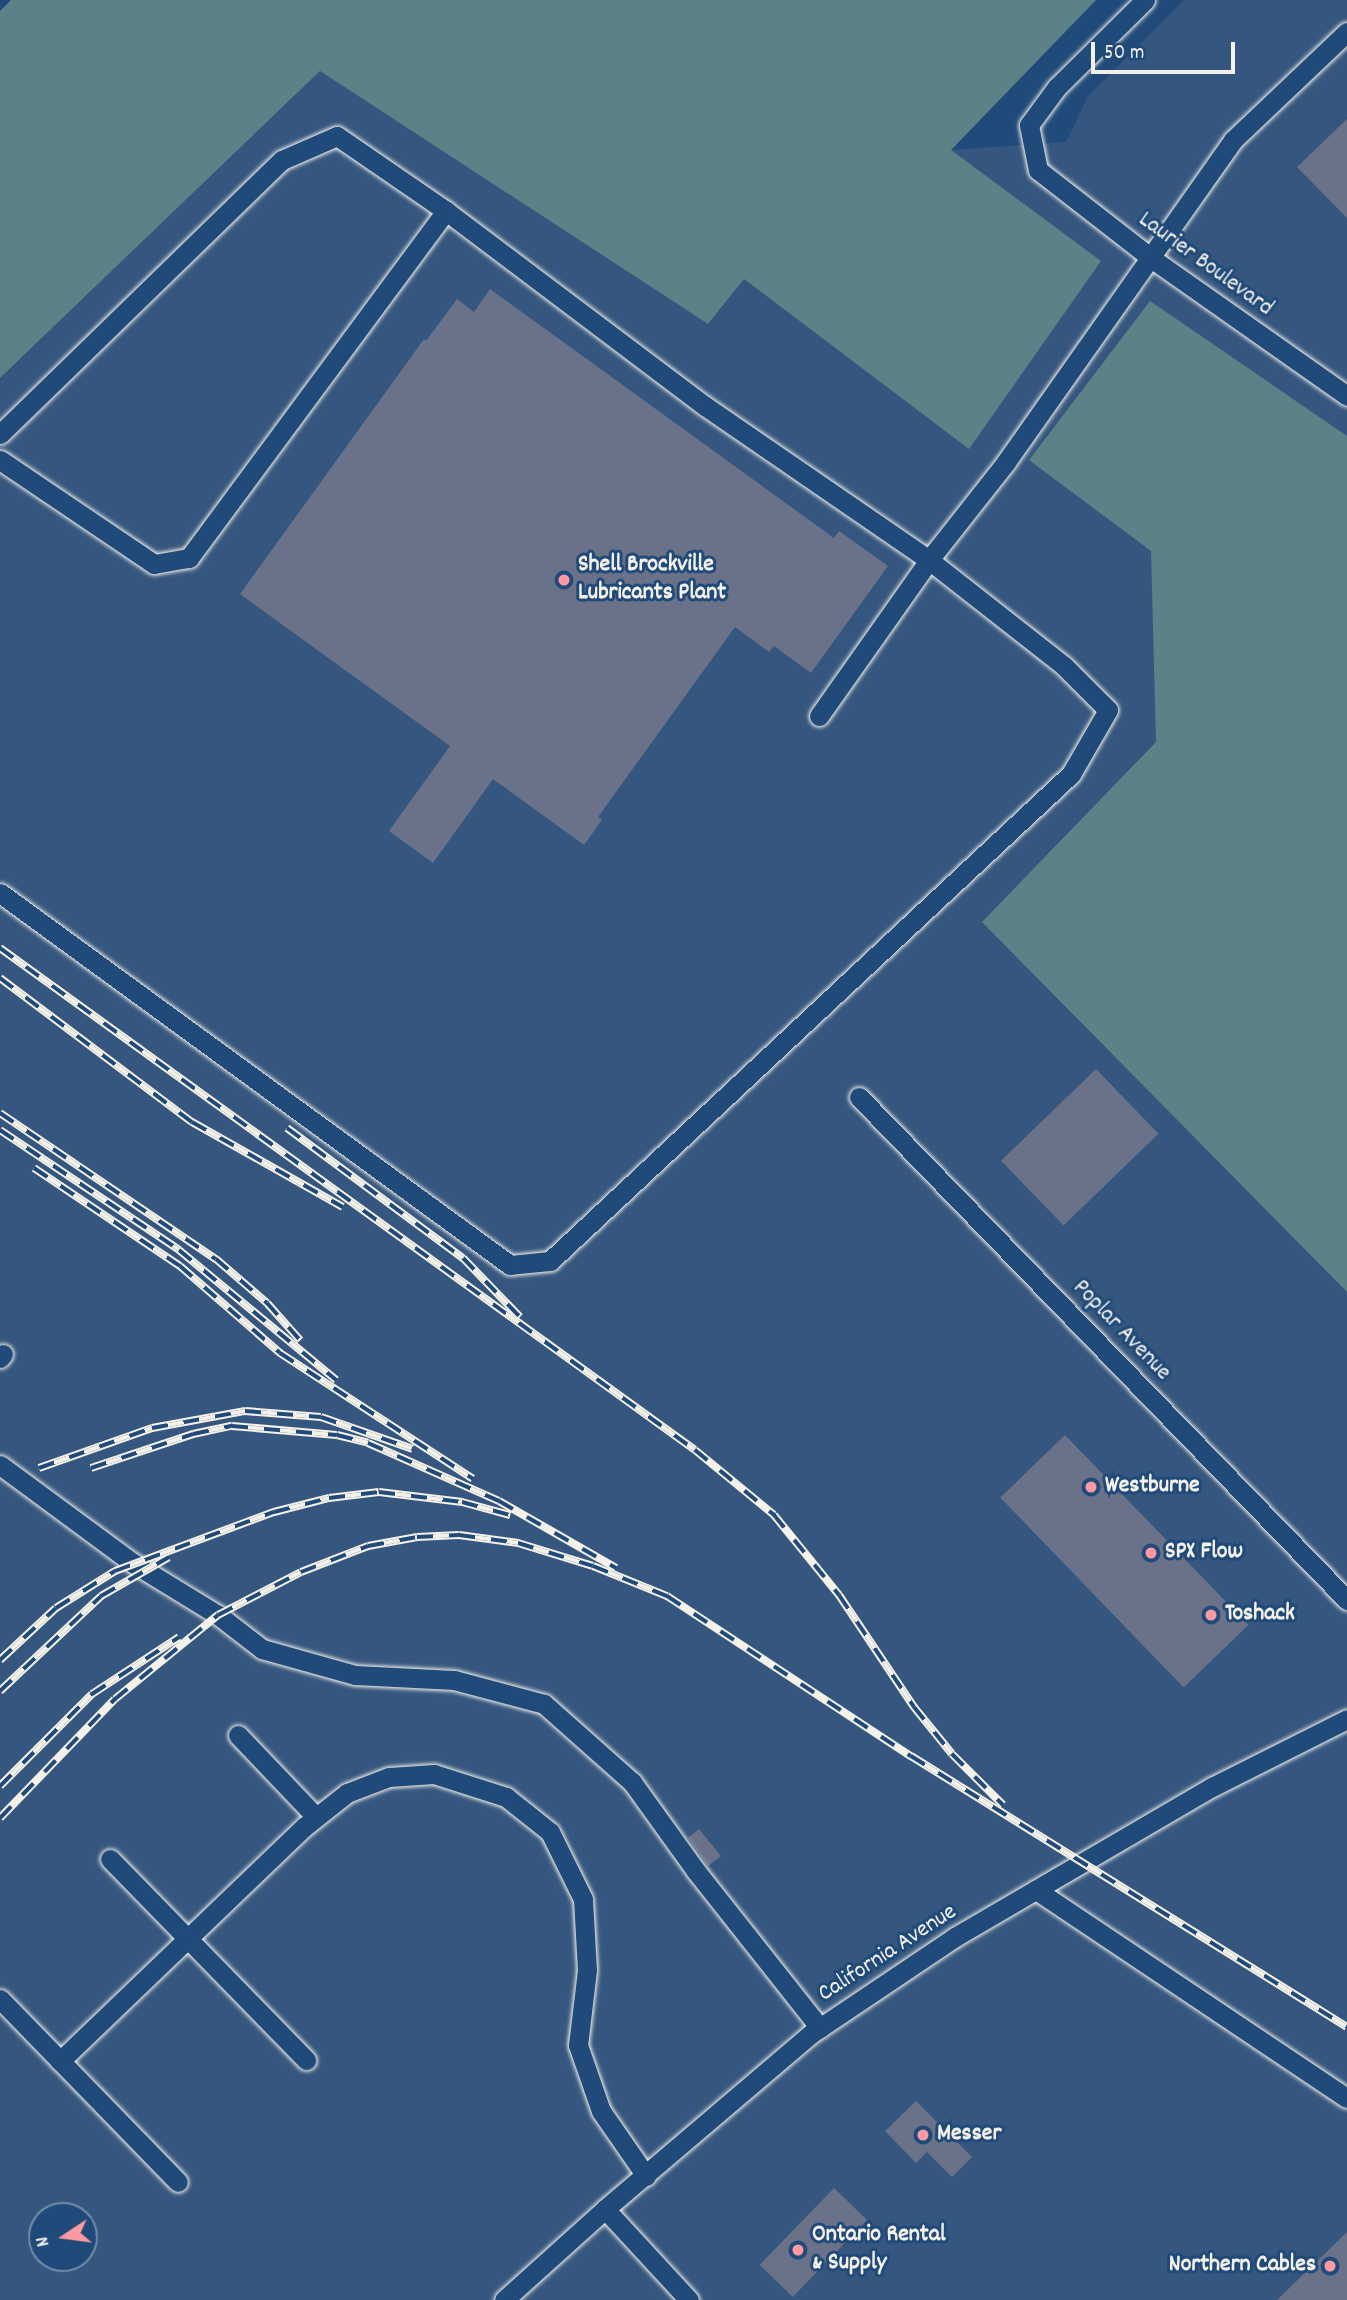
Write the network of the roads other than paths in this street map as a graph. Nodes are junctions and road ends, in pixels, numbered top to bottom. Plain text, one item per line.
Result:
1 (1145, 0) edge
2 (1347, 32) edge
3 (446, 211) junction
4 (1151, 258) junction
5 (1347, 396) edge
6 (0, 434) edge
7 (0, 460) edge
8 (929, 560) junction
9 (819, 716) dead end
10 (0, 893) edge
11 (859, 1097) dead end
12 (0, 1465) edge
13 (1347, 1600) edge
14 (1347, 1718) edge
15 (238, 1735) dead end
16 (316, 1817) junction
17 (110, 1859) dead end
18 (1035, 1890) junction
19 (188, 1938) junction
20 (0, 1999) edge
21 (820, 2028) junction
22 (306, 2060) dead end
23 (60, 2061) junction
24 (1347, 2098) edge
25 (646, 2176) junction
26 (178, 2182) dead end
27 (605, 2209) junction
28 (505, 2300) edge
29 (689, 2300) edge

1 - 4 street, Laurier Boulevard
2 - 4 street
3 - 6 street
3 - 7 street
3 - 8 street
4 - 5 street, Laurier Boulevard
4 - 8 street
8 - 9 street
8 - 10 street
11 - 13 street, Poplar Avenue
12 - 21 street
14 - 18 street, California Avenue
15 - 16 street
16 - 19 street
16 - 25 street
17 - 19 street
18 - 21 street, California Avenue
18 - 24 street
19 - 22 street
19 - 23 street
20 - 23 street
21 - 25 street, California Avenue
23 - 26 street
25 - 27 street, California Avenue
27 - 28 street, California Avenue
27 - 29 street

